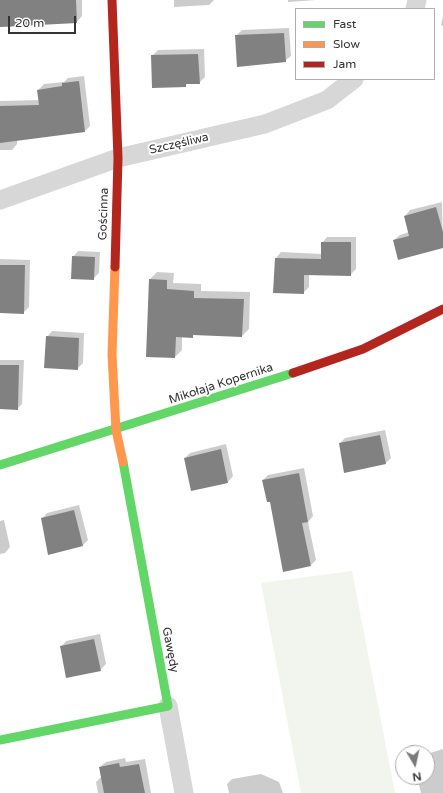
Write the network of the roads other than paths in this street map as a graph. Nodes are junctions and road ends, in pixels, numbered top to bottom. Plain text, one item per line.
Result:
1 (112, 0) edge
2 (353, 80) edge
3 (118, 158) junction
4 (0, 200) edge
5 (443, 309) edge
6 (116, 430) junction
7 (0, 465) edge
8 (168, 706) junction
9 (0, 740) edge
10 (184, 793) edge

1 - 3 street, Gościnna
2 - 3 street, Szczęśliwa
3 - 4 street, Szczęśliwa
3 - 6 street, Gościnna
5 - 6 street, Mikołaja Kopernika
6 - 7 street, Mikołaja Kopernika
6 - 8 street, Gawędy
8 - 9 street
8 - 10 street

